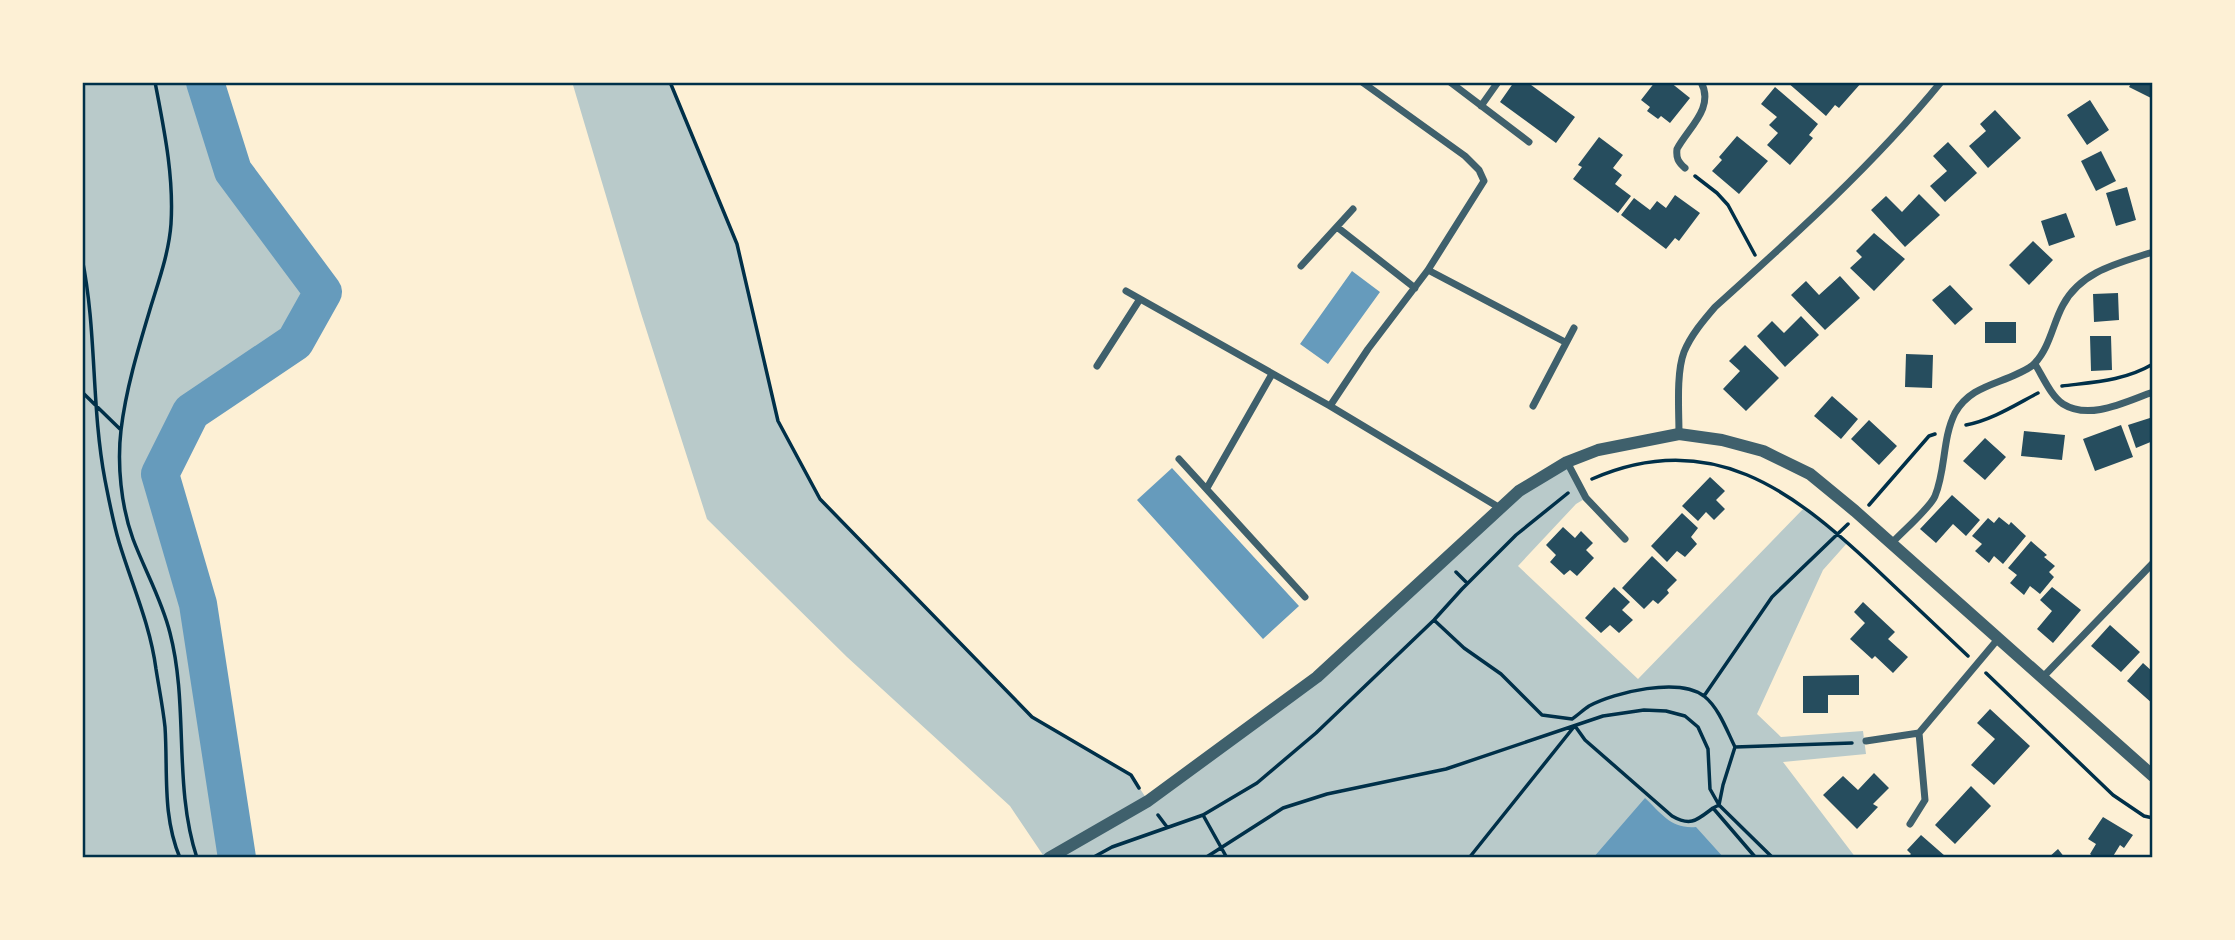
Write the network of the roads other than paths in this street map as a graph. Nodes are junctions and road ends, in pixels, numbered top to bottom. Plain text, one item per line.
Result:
1 (1362, 82) edge
2 (1450, 82) edge
3 (1498, 82) edge
4 (1701, 82) edge
5 (1941, 82) edge
6 (1481, 106) junction
7 (1529, 142) dead end
8 (1685, 168) road end
9 (1353, 209) dead end
10 (1337, 228) junction
11 (2153, 252) edge
12 (1301, 266) dead end
13 (1428, 270) junction
14 (1415, 288) junction
15 (1126, 291) dead end
16 (1140, 299) junction
17 (1574, 328) dead end
18 (1565, 342) junction
19 (2035, 364) junction
20 (1097, 366) dead end
21 (1272, 374) junction
22 (2153, 392) edge
23 (1330, 406) junction
24 (1533, 406) dead end
25 (1679, 434) junction
26 (1180, 460) dead end
27 (1567, 462) junction
28 (1207, 488) junction
29 (1500, 508) junction
30 (1625, 539) dead end
31 (1892, 543) junction
32 (2153, 562) edge
33 (1305, 597) dead end
34 (1998, 639) junction
35 (2041, 679) junction
36 (1919, 733) junction
37 (1866, 741) road end
38 (2153, 776) edge
39 (1910, 824) dead end
40 (1049, 858) edge

1 - 13 street
2 - 6 street
3 - 6 street
4 - 8 street
5 - 25 street
6 - 7 street
9 - 10 street
10 - 12 street
10 - 14 street
11 - 19 street
13 - 14 street
13 - 18 street
14 - 23 street
15 - 16 street
16 - 20 street
16 - 21 street
17 - 18 street
18 - 24 street
19 - 22 street
19 - 31 street
21 - 23 street
21 - 28 street
23 - 29 street
25 - 27 street
25 - 31 street
26 - 28 street
27 - 29 street
27 - 30 street
28 - 33 street
29 - 40 street
31 - 34 street
32 - 35 street
34 - 35 street
34 - 36 street
35 - 38 street
36 - 37 street
36 - 39 street

